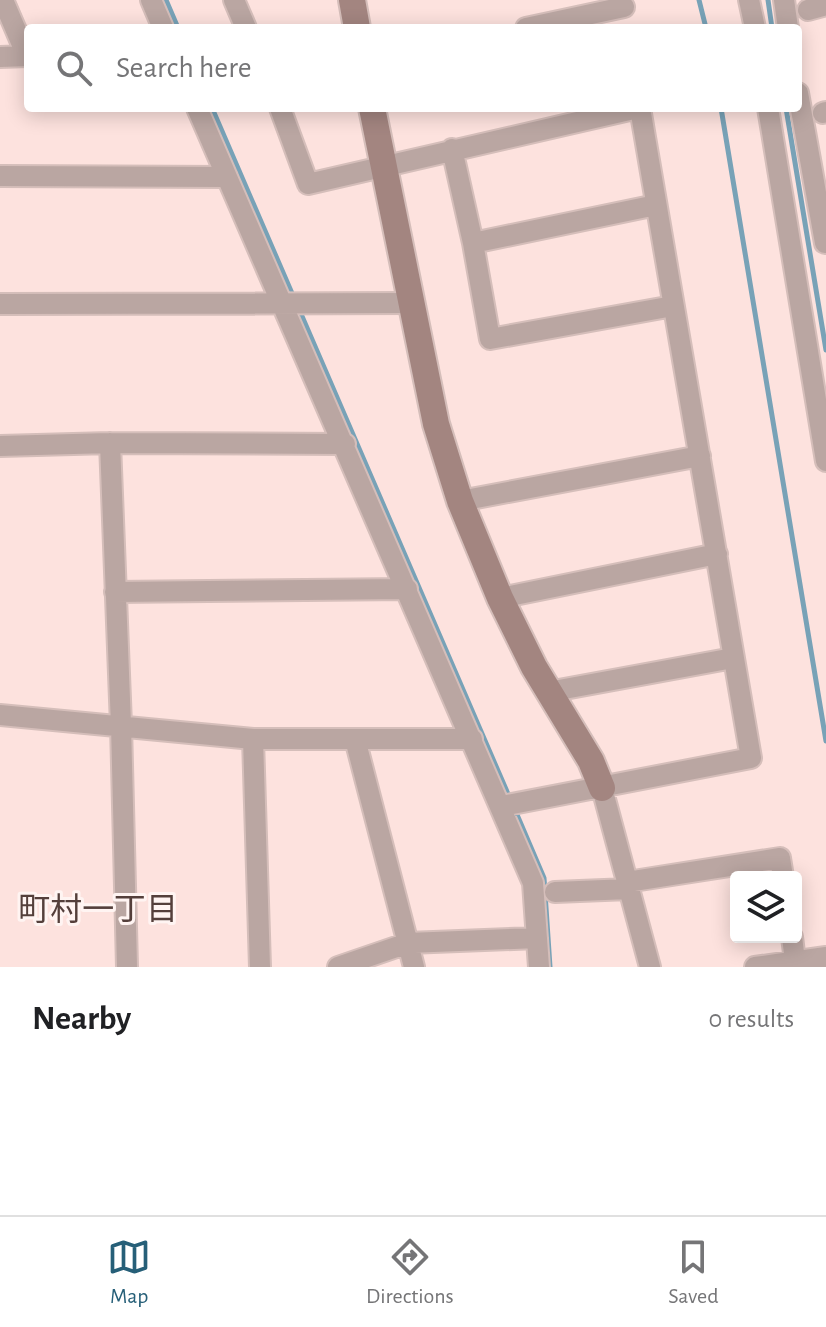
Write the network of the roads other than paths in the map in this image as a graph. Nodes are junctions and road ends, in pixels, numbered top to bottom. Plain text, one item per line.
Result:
1 (3, 0) edge
2 (151, 0) edge
3 (234, 0) edge
4 (352, 0) edge
5 (749, 0) edge
6 (784, 0) edge
7 (624, 3) edge
8 (161, 24) edge
9 (244, 24) edge
10 (356, 24) edge
11 (542, 24) edge
12 (627, 24) edge
13 (754, 24) edge
14 (787, 24) edge
15 (24, 47) edge
16 (24, 56) edge
17 (0, 57) edge
18 (199, 112) edge
19 (281, 112) edge
20 (373, 112) edge
21 (621, 112) edge
22 (640, 112) edge
23 (769, 112) edge
24 (802, 112) edge
25 (452, 149) junction
26 (383, 165) junction
27 (0, 176) edge
28 (227, 177) junction
29 (656, 205) junction
30 (473, 243) junction
31 (826, 245) edge
32 (283, 303) junction
33 (412, 303) junction
34 (0, 304) edge
35 (673, 306) junction
36 (110, 443) junction
37 (345, 444) junction
38 (0, 446) edge
39 (700, 456) junction
40 (826, 461) edge
41 (460, 501) junction
42 (717, 554) junction
43 (407, 589) junction
44 (115, 592) junction
45 (500, 598) junction
46 (733, 658) junction
47 (548, 692) junction
48 (0, 715) edge
49 (121, 725) junction
50 (253, 739) junction
51 (355, 739) junction
52 (472, 739) junction
53 (602, 788) junction
54 (502, 806) junction
55 (782, 871) edge
56 (628, 886) junction
57 (555, 892) dead end
58 (537, 938) junction
59 (408, 943) junction
60 (793, 943) edge
61 (826, 957) edge
62 (795, 961) junction
63 (127, 967) edge
64 (260, 967) edge
65 (338, 967) edge
66 (414, 967) edge
67 (539, 967) edge
68 (650, 967) edge
69 (755, 967) edge

1 - 15 street
2 - 8 street
3 - 9 street
4 - 10 street
5 - 13 street
6 - 14 street
7 - 11 street
7 - 12 street
16 - 17 street
18 - 28 street
19 - 26 street
20 - 26 street
21 - 25 street
22 - 29 street
23 - 40 street
24 - 31 street
25 - 26 street
25 - 30 street
26 - 33 street
27 - 28 street
28 - 32 street
29 - 30 street
29 - 35 street
30 - 35 street
32 - 33 street
32 - 34 street
32 - 37 street
33 - 41 street
35 - 39 street
36 - 37 street
36 - 38 street
36 - 44 street
37 - 43 street
39 - 41 street
39 - 42 street
41 - 45 street
42 - 45 street
42 - 46 street
43 - 44 street
43 - 52 street
44 - 49 street
45 - 47 street
46 - 47 street
46 - 53 street
47 - 53 street
48 - 49 street
49 - 50 street
49 - 63 street
50 - 51 street
50 - 64 street
51 - 52 street
51 - 59 street
52 - 54 street
53 - 54 street
53 - 56 street
54 - 58 street
55 - 56 street
56 - 57 street
56 - 68 street
58 - 59 street
58 - 67 street
59 - 65 street
59 - 66 street
60 - 62 street
61 - 62 street
62 - 69 street

